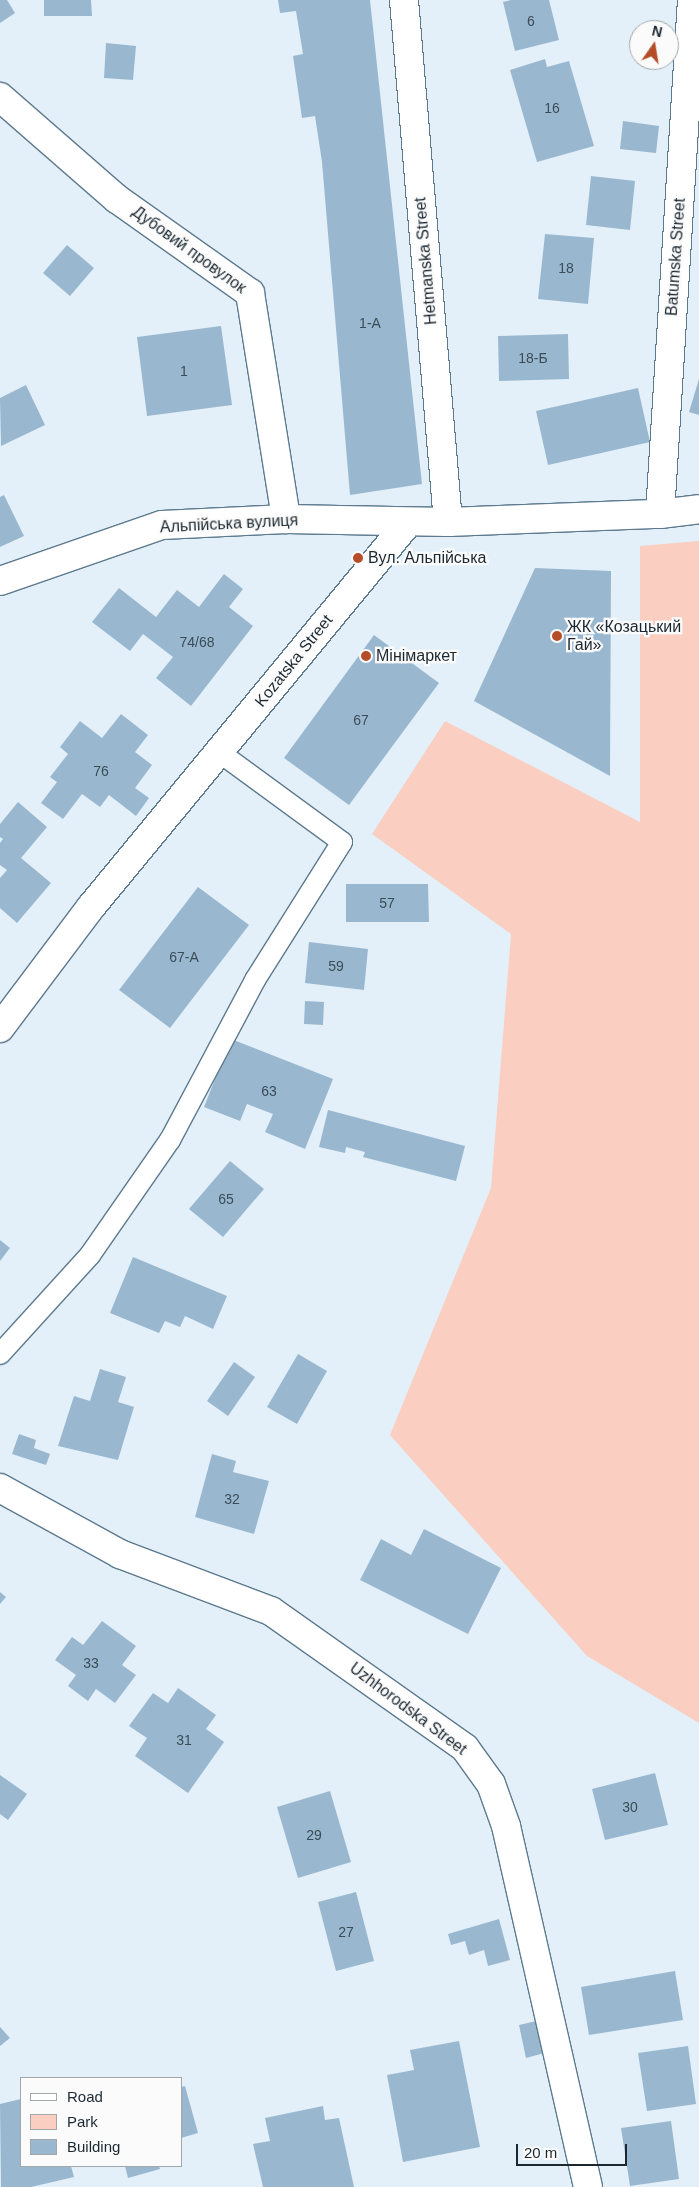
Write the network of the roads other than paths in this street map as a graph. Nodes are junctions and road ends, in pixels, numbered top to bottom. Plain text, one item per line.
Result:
1 (404, 0) edge
2 (692, 0) edge
3 (0, 97) edge
4 (699, 509) edge
5 (660, 514) junction
6 (286, 519) junction
7 (448, 522) junction
8 (407, 524) junction
9 (0, 581) edge
10 (219, 752) junction
11 (0, 1028) edge
12 (0, 1354) edge
13 (0, 1488) edge
14 (588, 2187) edge

1 - 7 street, Hetmanska Street
2 - 5 street, Batumska Street
3 - 6 street, Дубовий провулок
4 - 5 street
5 - 7 street
6 - 8 street, Альпійська вулиця
6 - 9 street, Альпійська вулиця
7 - 8 street
8 - 10 street, Kozatska Street
10 - 11 street, Kozatska Street
10 - 12 lane
13 - 14 street, Uzhhorodska Street

